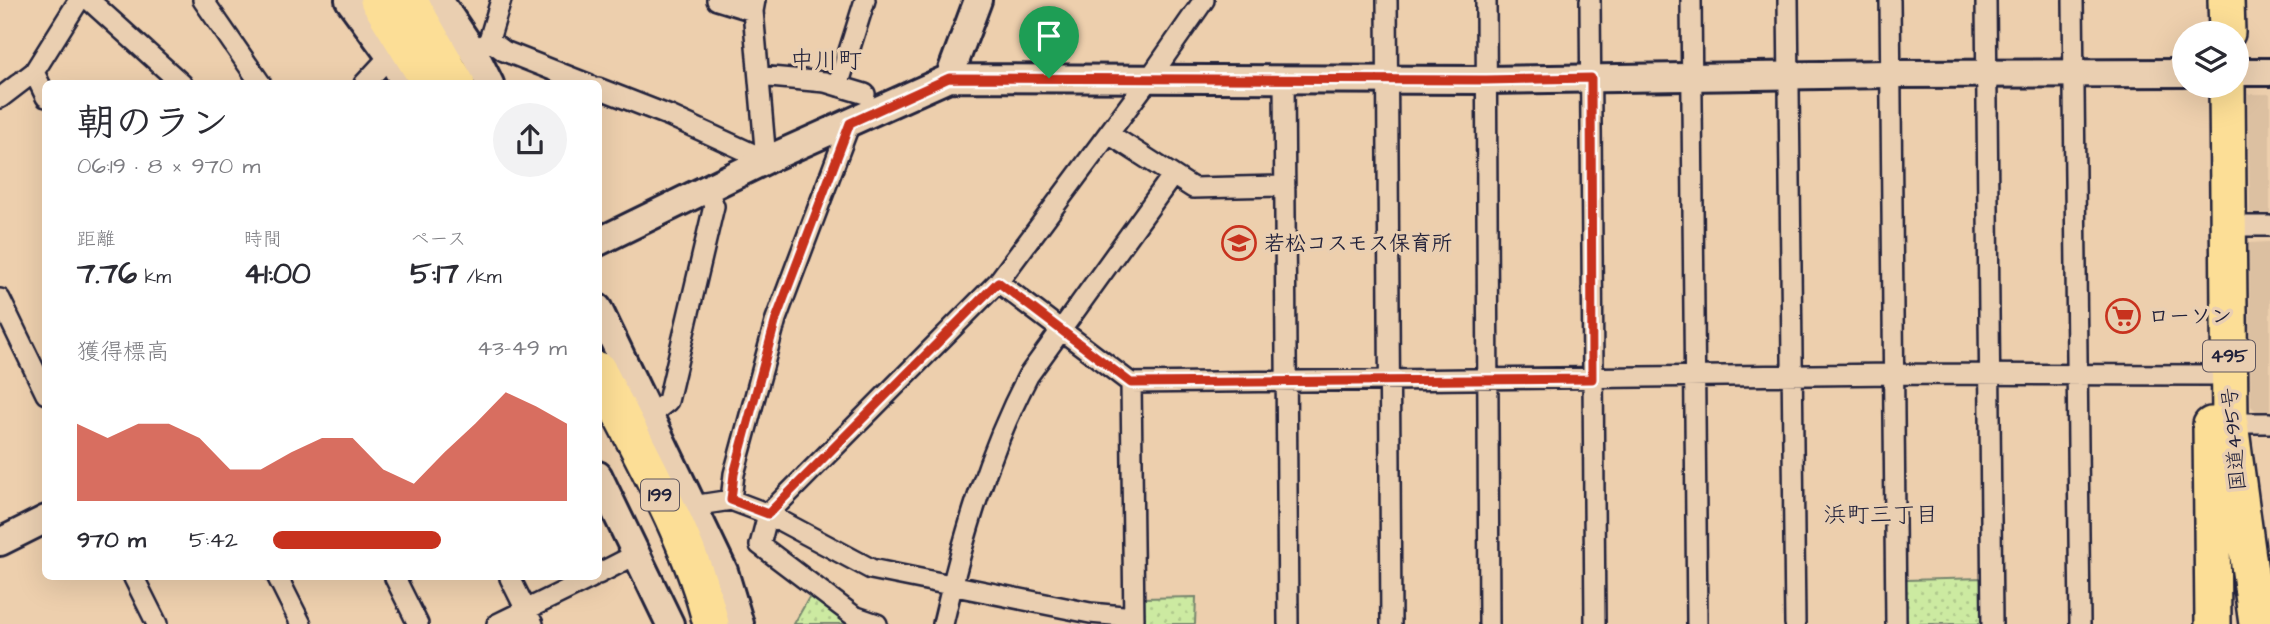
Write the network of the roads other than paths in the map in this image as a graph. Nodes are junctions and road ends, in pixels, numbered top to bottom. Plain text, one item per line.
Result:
1 (79, 0) edge
2 (89, 0) edge
3 (203, 0) edge
4 (349, 0) edge
5 (378, 0) edge
6 (409, 0) edge
7 (439, 0) edge
8 (500, 0) edge
9 (717, 0) edge
10 (865, 0) edge
11 (978, 0) edge
12 (1204, 0) edge
13 (1387, 0) edge
14 (1486, 0) edge
15 (1590, 0) edge
16 (1691, 0) edge
17 (1788, 0) edge
18 (1890, 0) edge
19 (1986, 0) edge
20 (2073, 0) edge
21 (2208, 0) edge
22 (2226, 0) edge
23 (754, 5) edge
24 (2208, 21) edge
25 (2227, 21) edge
26 (482, 47) junction
27 (390, 56) junction
28 (34, 72) junction
29 (2074, 72) junction
30 (2249, 72) edge
31 (2270, 72) edge
32 (2172, 73) edge
33 (1890, 74) junction
34 (1987, 74) junction
35 (759, 76) junction
36 (1690, 77) junction
37 (1789, 77) junction
38 (949, 78) junction
39 (1387, 78) junction
40 (1591, 78) junction
41 (1149, 79) junction
42 (1284, 79) junction
43 (178, 80) edge
44 (258, 80) edge
45 (368, 80) edge
46 (403, 80) edge
47 (428, 80) edge
48 (455, 80) edge
49 (489, 80) edge
50 (578, 80) edge
51 (1486, 80) junction
52 (838, 86) junction
53 (42, 89) edge
54 (602, 90) edge
55 (865, 94) dead end
56 (0, 98) edge
57 (2208, 98) edge
58 (2227, 98) edge
59 (850, 123) junction
60 (1109, 134) junction
61 (766, 160) junction
62 (1172, 176) junction
63 (1285, 186) junction
64 (707, 189) junction
65 (2228, 226) junction
66 (2270, 226) edge
67 (602, 240) edge
68 (998, 282) junction
69 (0, 299) edge
70 (602, 316) edge
71 (1060, 330) junction
72 (1895, 374) junction
73 (1989, 374) junction
74 (2078, 374) junction
75 (2211, 375) junction
76 (1792, 377) junction
77 (602, 378) edge
78 (1694, 378) junction
79 (1592, 379) junction
80 (1284, 380) junction
81 (1487, 380) junction
82 (1388, 381) junction
83 (1131, 383) junction
84 (42, 386) edge
85 (649, 416) junction
86 (2220, 423) junction
87 (2270, 423) edge
88 (602, 430) edge
89 (602, 483) edge
90 (731, 500) junction
91 (692, 506) junction
92 (768, 514) junction
93 (42, 521) edge
94 (0, 542) edge
95 (637, 554) junction
96 (602, 572) edge
97 (135, 580) edge
98 (279, 580) edge
99 (396, 580) edge
100 (511, 580) edge
101 (588, 580) edge
102 (952, 586) junction
103 (530, 617) edge
104 (1090, 618) edge
105 (1134, 620) edge
106 (157, 624) edge
107 (301, 624) edge
108 (418, 624) edge
109 (498, 624) edge
110 (670, 624) edge
111 (688, 624) edge
112 (711, 624) edge
113 (740, 624) edge
114 (877, 624) edge
115 (943, 624) edge
116 (1288, 624) edge
117 (1391, 624) edge
118 (1489, 624) edge
119 (1595, 624) edge
120 (1697, 624) edge
121 (1795, 624) edge
122 (1896, 624) edge
123 (1992, 624) edge
124 (2080, 624) edge
125 (2213, 624) edge
126 (2257, 624) edge

1 - 28 street
2 - 43 street
3 - 44 street
4 - 27 street
5 - 47 highway
6 - 48 highway
7 - 26 street
8 - 26 street
9 - 23 street
10 - 52 street
11 - 38 street
12 - 41 street
13 - 39 street
14 - 51 street
15 - 40 street
16 - 36 street
17 - 37 street
18 - 33 street
19 - 34 street
20 - 29 street
21 - 24 highway
22 - 25 highway
23 - 35 street
26 - 49 street
26 - 50 street
27 - 45 street
27 - 46 street
28 - 53 street
28 - 56 street
29 - 32 street
29 - 34 street
29 - 74 street
30 - 31 street
33 - 34 street
33 - 37 street
33 - 72 street
34 - 73 street
35 - 52 street
35 - 61 street
36 - 37 street
36 - 40 street
36 - 78 street
37 - 76 street
38 - 41 street
38 - 59 street
39 - 42 street
39 - 51 street
39 - 82 street
40 - 51 street
40 - 79 street
41 - 42 street
41 - 60 street
42 - 63 street
51 - 81 street
52 - 55 street
54 - 61 street
57 - 75 highway, 国道495号 / 495
58 - 65 highway, 国道495号 / 495
59 - 61 street
59 - 90 street
60 - 62 street
60 - 68 street
61 - 64 street
62 - 63 street
62 - 71 street
63 - 80 street
64 - 67 street
64 - 85 street
65 - 66 street
65 - 86 highway, 国道495号 / 495
68 - 71 street
68 - 92 street
69 - 84 street
70 - 85 street
71 - 83 street
71 - 102 street
72 - 73 street
72 - 76 street
72 - 122 street
73 - 74 street
73 - 123 street
74 - 75 street
74 - 124 street
75 - 86 highway, 国道495号 / 495
76 - 78 street
76 - 121 street
77 - 112 highway, 199
78 - 79 street
78 - 120 street
79 - 81 street
79 - 119 street
80 - 82 street
80 - 83 street
80 - 116 street
81 - 82 street
81 - 118 street
82 - 117 street
83 - 105 street
85 - 91 street
86 - 87 street
86 - 125 highway, 国道495号 / 495
86 - 126 highway, 国道495号 / 495
88 - 111 highway, 199
89 - 95 street
90 - 91 street
90 - 92 street
91 - 113 street
92 - 102 street
92 - 114 street
93 - 94 street
95 - 96 street
95 - 110 street
97 - 106 street
98 - 107 street
99 - 108 street
100 - 103 street
101 - 103 street
102 - 104 street
102 - 115 street
103 - 109 street
104 - 105 street

